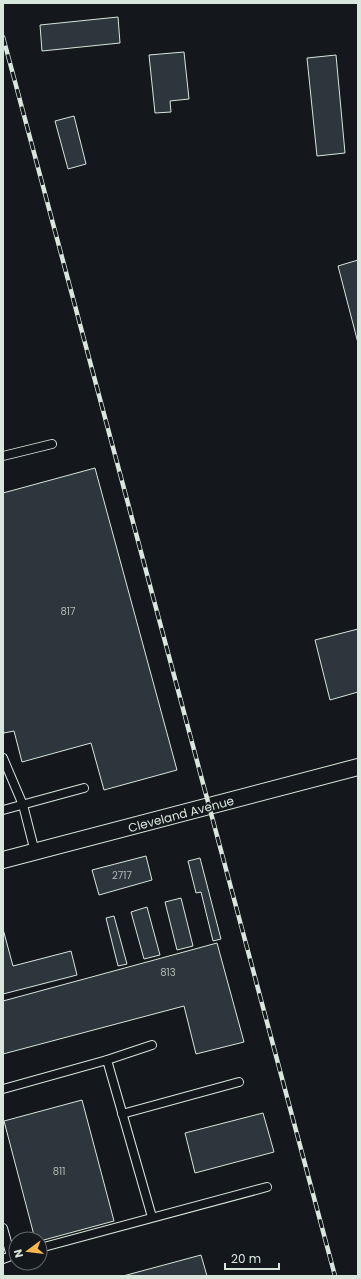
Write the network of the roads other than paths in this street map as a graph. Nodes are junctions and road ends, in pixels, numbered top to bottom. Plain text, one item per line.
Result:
1 (52, 444) dead end
2 (3, 456) edge
3 (3, 758) edge
4 (358, 767) edge
5 (84, 788) dead end
6 (23, 804) junction
7 (3, 810) edge
8 (35, 852) junction
9 (3, 860) edge
10 (152, 1045) dead end
11 (107, 1060) junction
12 (239, 1082) dead end
13 (3, 1089) edge
14 (122, 1114) junction
15 (267, 1187) dead end
16 (152, 1217) junction
17 (3, 1228) edge
18 (48, 1246) edge
19 (8, 1249) edge

1 - 2 lane
3 - 6 lane
4 - 8 street, Cleveland Avenue
5 - 6 lane
6 - 7 lane
6 - 8 lane
8 - 9 street, Cleveland Avenue
10 - 11 lane
11 - 13 lane
11 - 14 lane
12 - 14 lane
14 - 16 lane
15 - 16 lane
16 - 18 lane
17 - 19 lane

